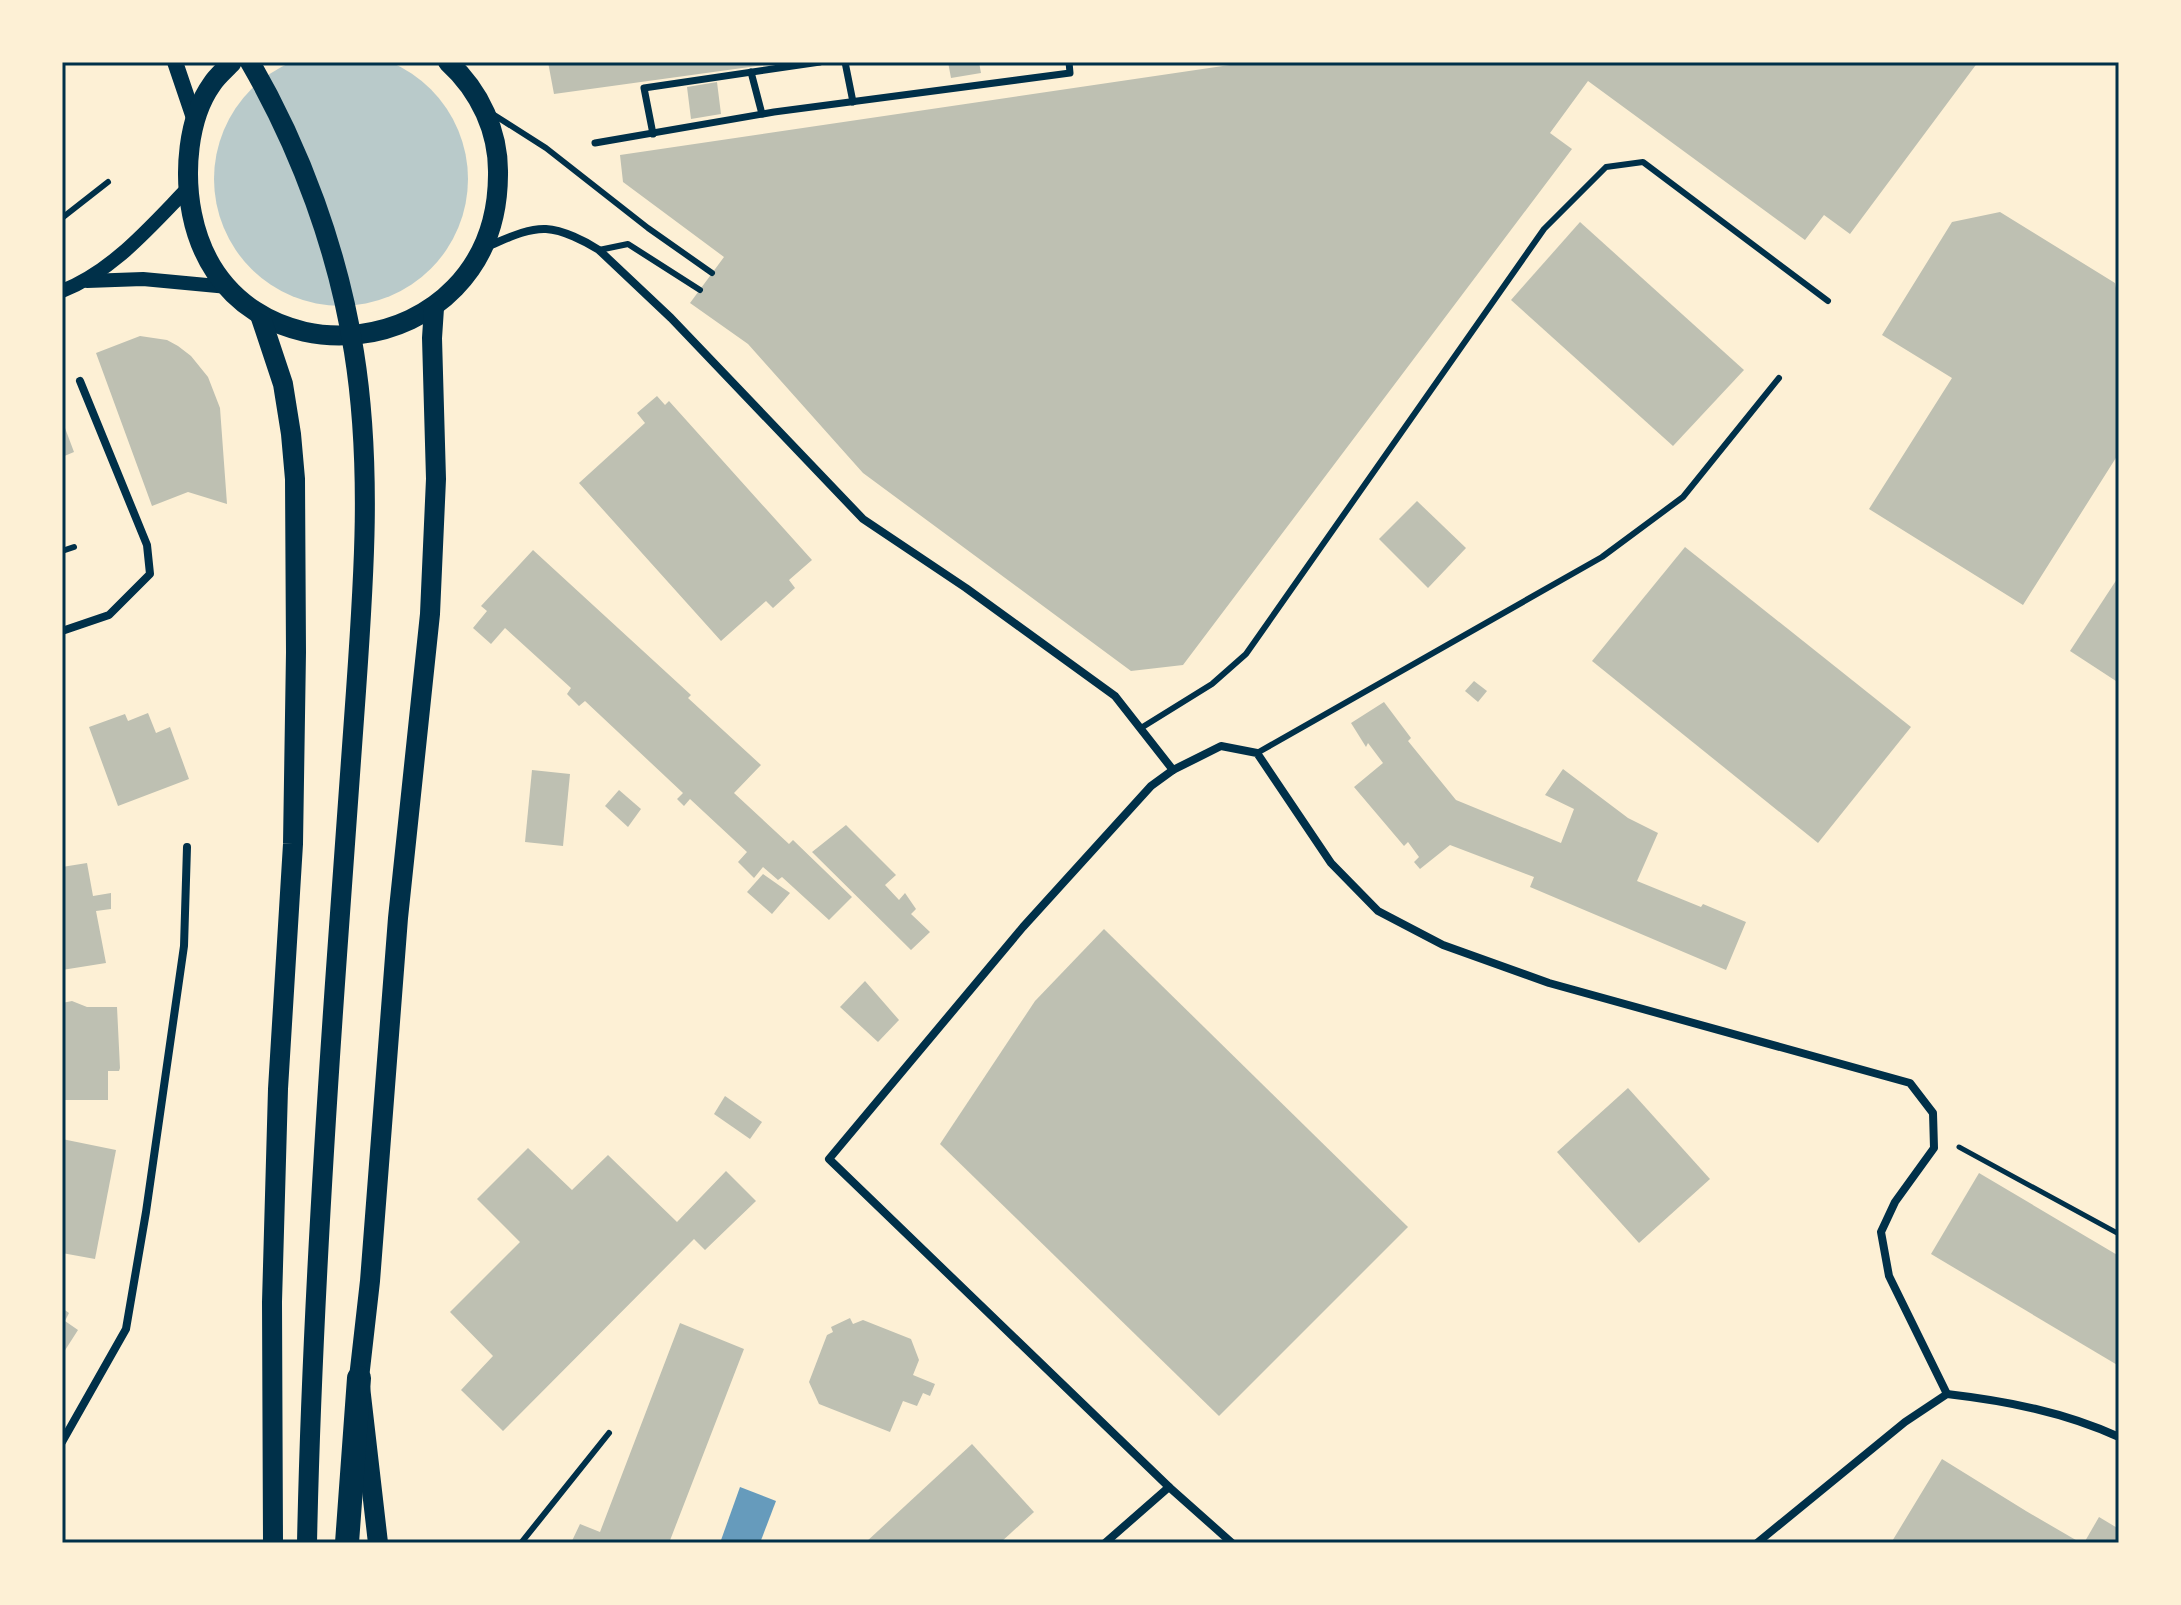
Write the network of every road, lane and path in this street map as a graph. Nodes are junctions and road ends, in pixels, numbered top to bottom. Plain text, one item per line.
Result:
1 (175, 62) edge
2 (232, 62) edge
3 (250, 62) edge
4 (820, 62) edge
5 (845, 62) edge
6 (1069, 62) edge
7 (458, 67) edge
8 (751, 72) junction
9 (853, 102) junction
10 (485, 110) junction
11 (762, 114) junction
12 (195, 121) junction
13 (653, 134) junction
14 (595, 143) dead end
15 (108, 182) dead end
16 (188, 188) junction
17 (62, 218) edge
18 (485, 247) junction
19 (599, 250) junction
20 (712, 273) dead end
21 (87, 281) junction
22 (228, 287) junction
23 (700, 290) dead end
24 (62, 291) edge
25 (1828, 301) dead end
26 (434, 308) junction
27 (260, 315) junction
28 (1779, 378) dead end
29 (80, 381) dead end
30 (74, 547) dead end
31 (62, 551) edge
32 (62, 631) edge
33 (1141, 728) junction
34 (1257, 753) junction
35 (1173, 770) junction
36 (187, 847) dead end
37 (1927, 1105) junction
38 (2119, 1234) edge
39 (359, 1378) junction
40 (1947, 1394) junction
41 (609, 1433) dead end
42 (2119, 1437) edge
43 (62, 1442) edge
44 (1169, 1487) junction
45 (273, 1543) edge
46 (307, 1543) edge
47 (347, 1543) edge
48 (378, 1543) edge
49 (521, 1543) edge
50 (1105, 1543) edge
51 (1232, 1543) edge
52 (1757, 1543) edge

1 - 12 main road
2 - 12 main road
3 - 46 main road
4 - 8 street
5 - 9 street
6 - 9 street
7 - 10 main road
8 - 11 street
8 - 13 street
9 - 11 street
10 - 18 main road
10 - 20 lane
11 - 13 street
12 - 16 main road
13 - 14 street
15 - 17 lane
16 - 21 street
16 - 22 main road
18 - 19 street
18 - 26 main road
19 - 23 lane
19 - 33 street
21 - 22 street
21 - 24 street
22 - 27 main road
25 - 33 lane
26 - 27 main road
26 - 39 main road
27 - 45 main road
28 - 34 lane
29 - 32 street
30 - 31 lane
33 - 35 street
34 - 35 street
34 - 37 street
35 - 44 street
36 - 43 street
37 - 38 path
37 - 40 street
39 - 47 highway
39 - 48 main road
40 - 42 street
40 - 52 street
41 - 49 lane
44 - 50 street
44 - 51 street

